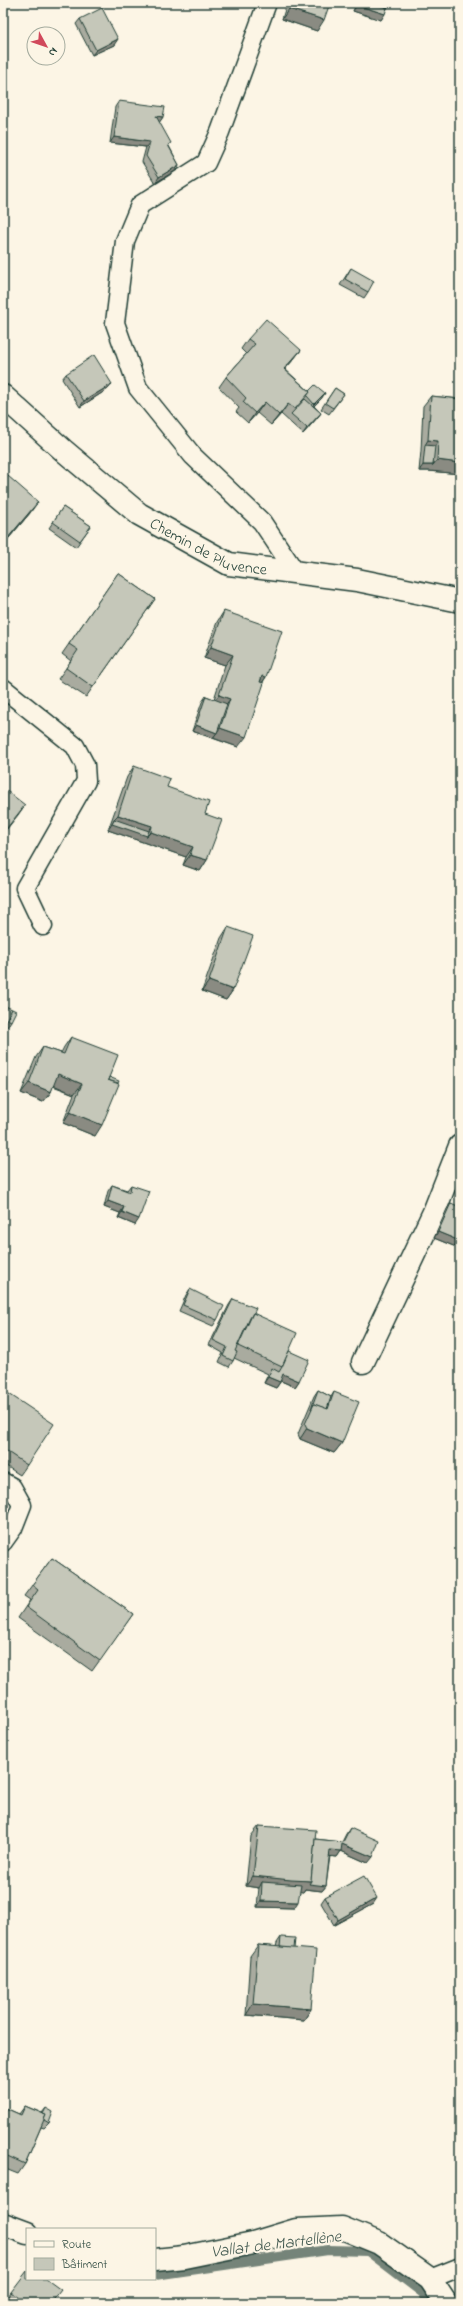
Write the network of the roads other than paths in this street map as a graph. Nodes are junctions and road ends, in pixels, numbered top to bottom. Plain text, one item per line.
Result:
1 (267, 3) edge
2 (3, 396) edge
3 (296, 573) junction
4 (460, 601) edge
5 (3, 688) edge
6 (44, 926) dead end
7 (460, 1146) edge
8 (364, 1362) dead end
9 (3, 1482) edge
10 (3, 1542) edge
11 (3, 2224) edge
12 (26, 2232) edge
13 (156, 2260) edge
14 (460, 2267) edge
15 (430, 2279) junction
16 (446, 2303) edge

1 - 3 lane
2 - 3 street, Chemin de Pluvence
3 - 4 street, Chemin de Pluvence
5 - 6 lane
7 - 8 street
9 - 10 lane
11 - 12 street
13 - 15 street
14 - 15 lane
15 - 16 street

